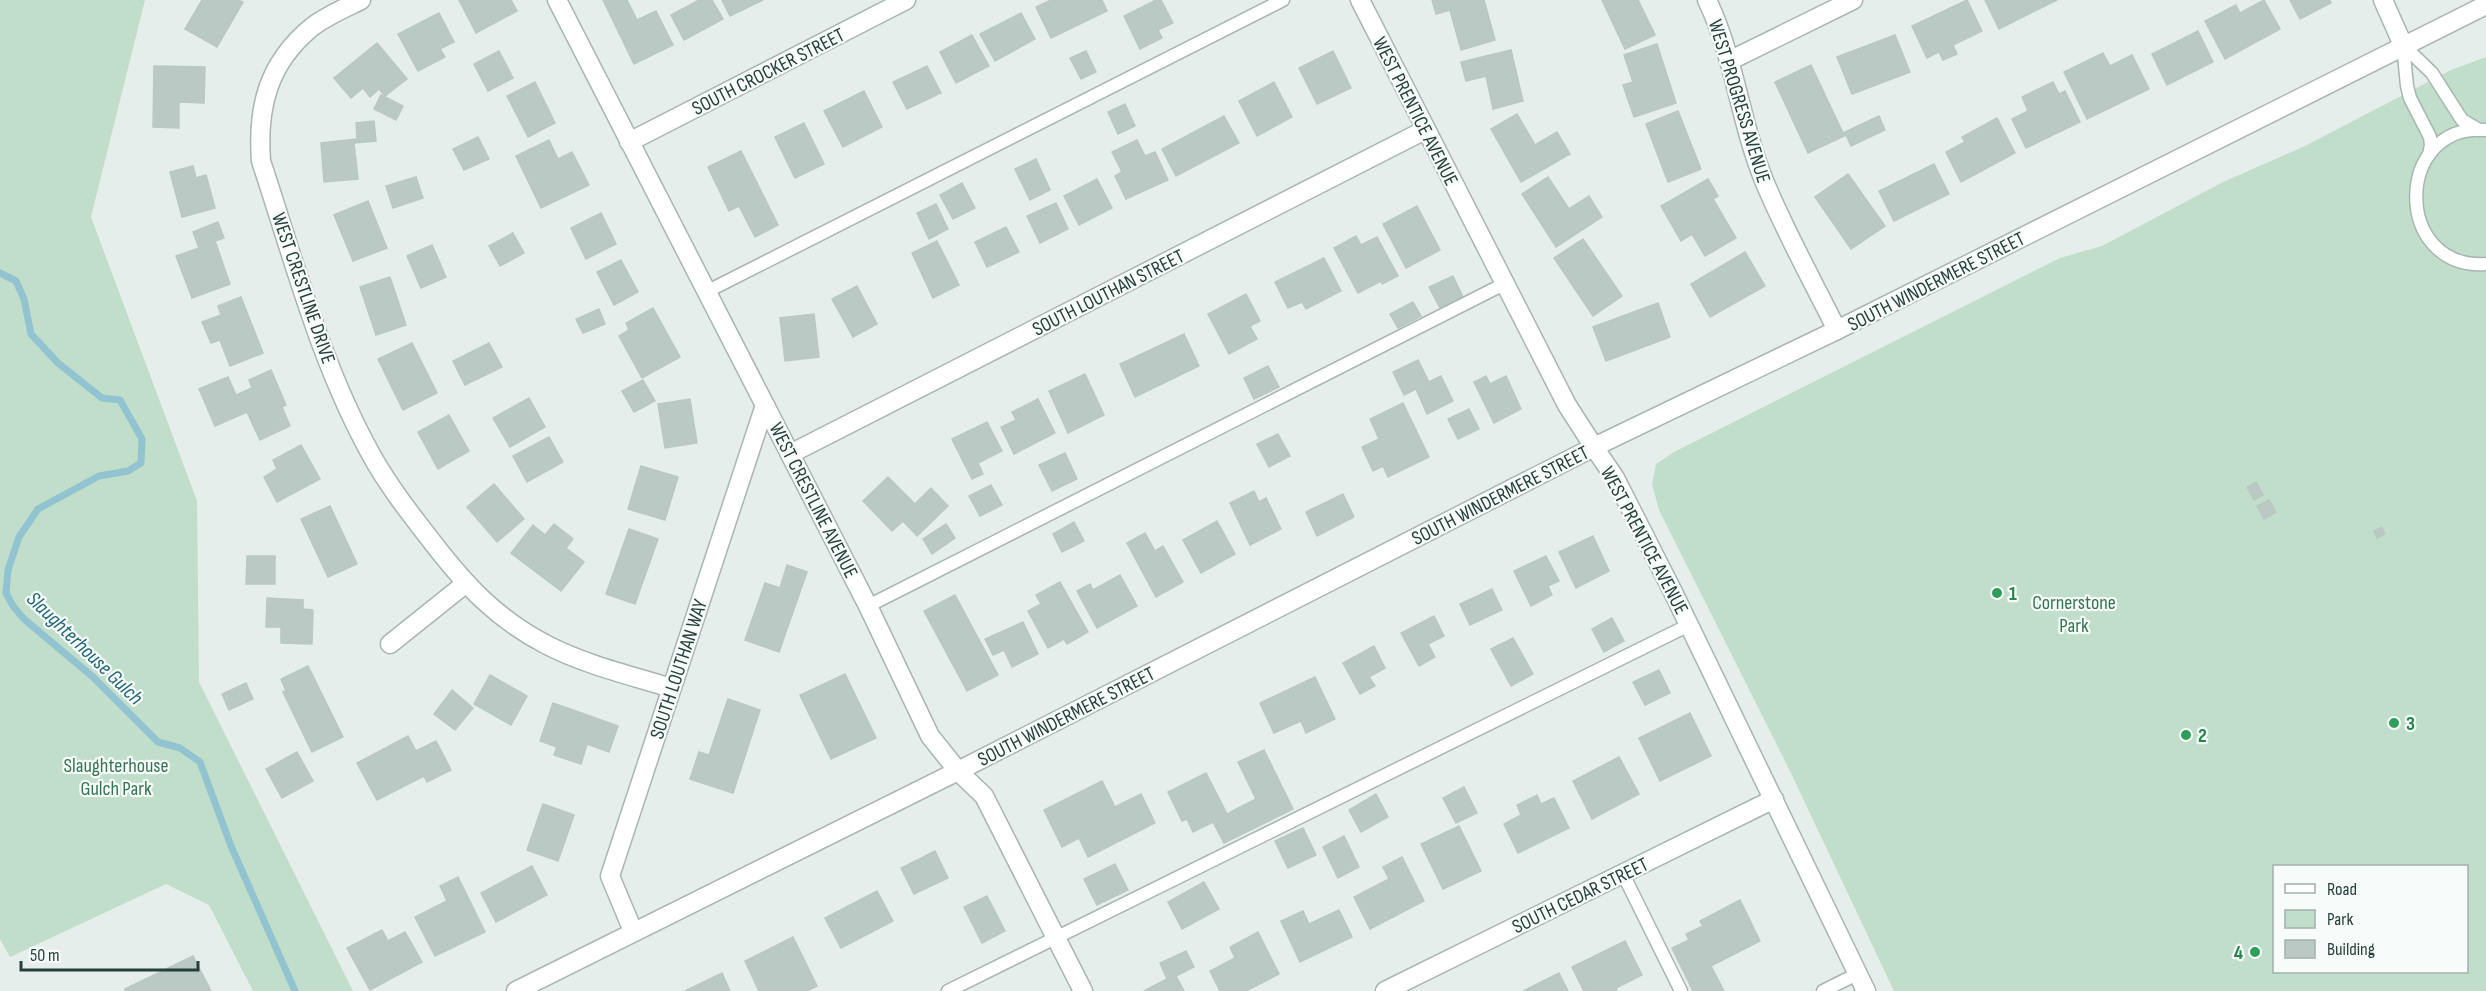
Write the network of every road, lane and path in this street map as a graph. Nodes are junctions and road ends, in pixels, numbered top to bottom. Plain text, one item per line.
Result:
1 (361, 0) edge
2 (557, 0) edge
3 (906, 0) edge
4 (1283, 0) edge
5 (1360, 0) edge
6 (1707, 0) edge
7 (1852, 0) edge
8 (2383, 0) edge
9 (2486, 5) edge
10 (2403, 45) junction
11 (1730, 61) junction
12 (1425, 130) junction
13 (2483, 130) edge
14 (629, 142) junction
15 (2428, 156) junction
16 (2486, 264) edge
17 (1504, 284) junction
18 (706, 292) junction
19 (1837, 330) junction
20 (765, 405) junction
21 (1594, 447) junction
22 (790, 454) junction
23 (465, 584) junction
24 (868, 606) junction
25 (1689, 625) junction
26 (390, 644) dead end
27 (671, 688) junction
28 (958, 771) junction
29 (1774, 799) junction
30 (1623, 874) junction
31 (633, 931) junction
32 (1055, 936) junction
33 (1857, 974) junction
34 (516, 991) edge
35 (948, 991) edge
36 (1083, 991) edge
37 (1385, 991) edge
38 (1681, 991) edge
39 (1823, 991) edge
40 (1866, 991) edge

1 - 23 street, WEST CRESTLINE DRIVE
2 - 14 street, WEST CRESTLINE AVENUE
3 - 14 street, SOUTH CROCKER STREET
4 - 18 lane
5 - 12 street, WEST PRENTICE AVENUE
6 - 11 street, WEST PROGRESS AVENUE
7 - 11 street
8 - 10 street
9 - 10 street, SOUTH WINDERMERE STREET
10 - 13 lane
10 - 15 lane
10 - 19 street, SOUTH WINDERMERE STREET
11 - 19 street, WEST PROGRESS AVENUE
12 - 17 street, WEST PRENTICE AVENUE
12 - 22 street, SOUTH LOUTHAN STREET
13 - 15 lane
14 - 18 street, WEST CRESTLINE AVENUE
15 - 16 lane
17 - 21 street, WEST PRENTICE AVENUE
17 - 24 lane
18 - 20 street, WEST CRESTLINE AVENUE
19 - 21 street, SOUTH WINDERMERE STREET
20 - 22 street, WEST CRESTLINE AVENUE
20 - 27 street, SOUTH LOUTHAN WAY
21 - 25 street, WEST PRENTICE AVENUE
21 - 28 street, SOUTH WINDERMERE STREET
22 - 24 street, WEST CRESTLINE AVENUE
23 - 26 street
23 - 27 street, WEST CRESTLINE DRIVE
24 - 28 street, WEST CRESTLINE AVENUE
25 - 29 street, WEST PRENTICE AVENUE
25 - 32 lane
27 - 31 street, SOUTH LOUTHAN WAY
28 - 31 street, SOUTH WINDERMERE STREET
28 - 32 street, WEST CRESTLINE AVENUE
29 - 30 street, SOUTH CEDAR STREET
29 - 33 street, WEST PRENTICE AVENUE
30 - 37 street, SOUTH CEDAR STREET
30 - 38 lane
31 - 34 street, SOUTH WINDERMERE STREET
32 - 35 lane
32 - 36 street, WEST CRESTLINE AVENUE
33 - 39 lane
33 - 40 street, WEST PRENTICE AVENUE

